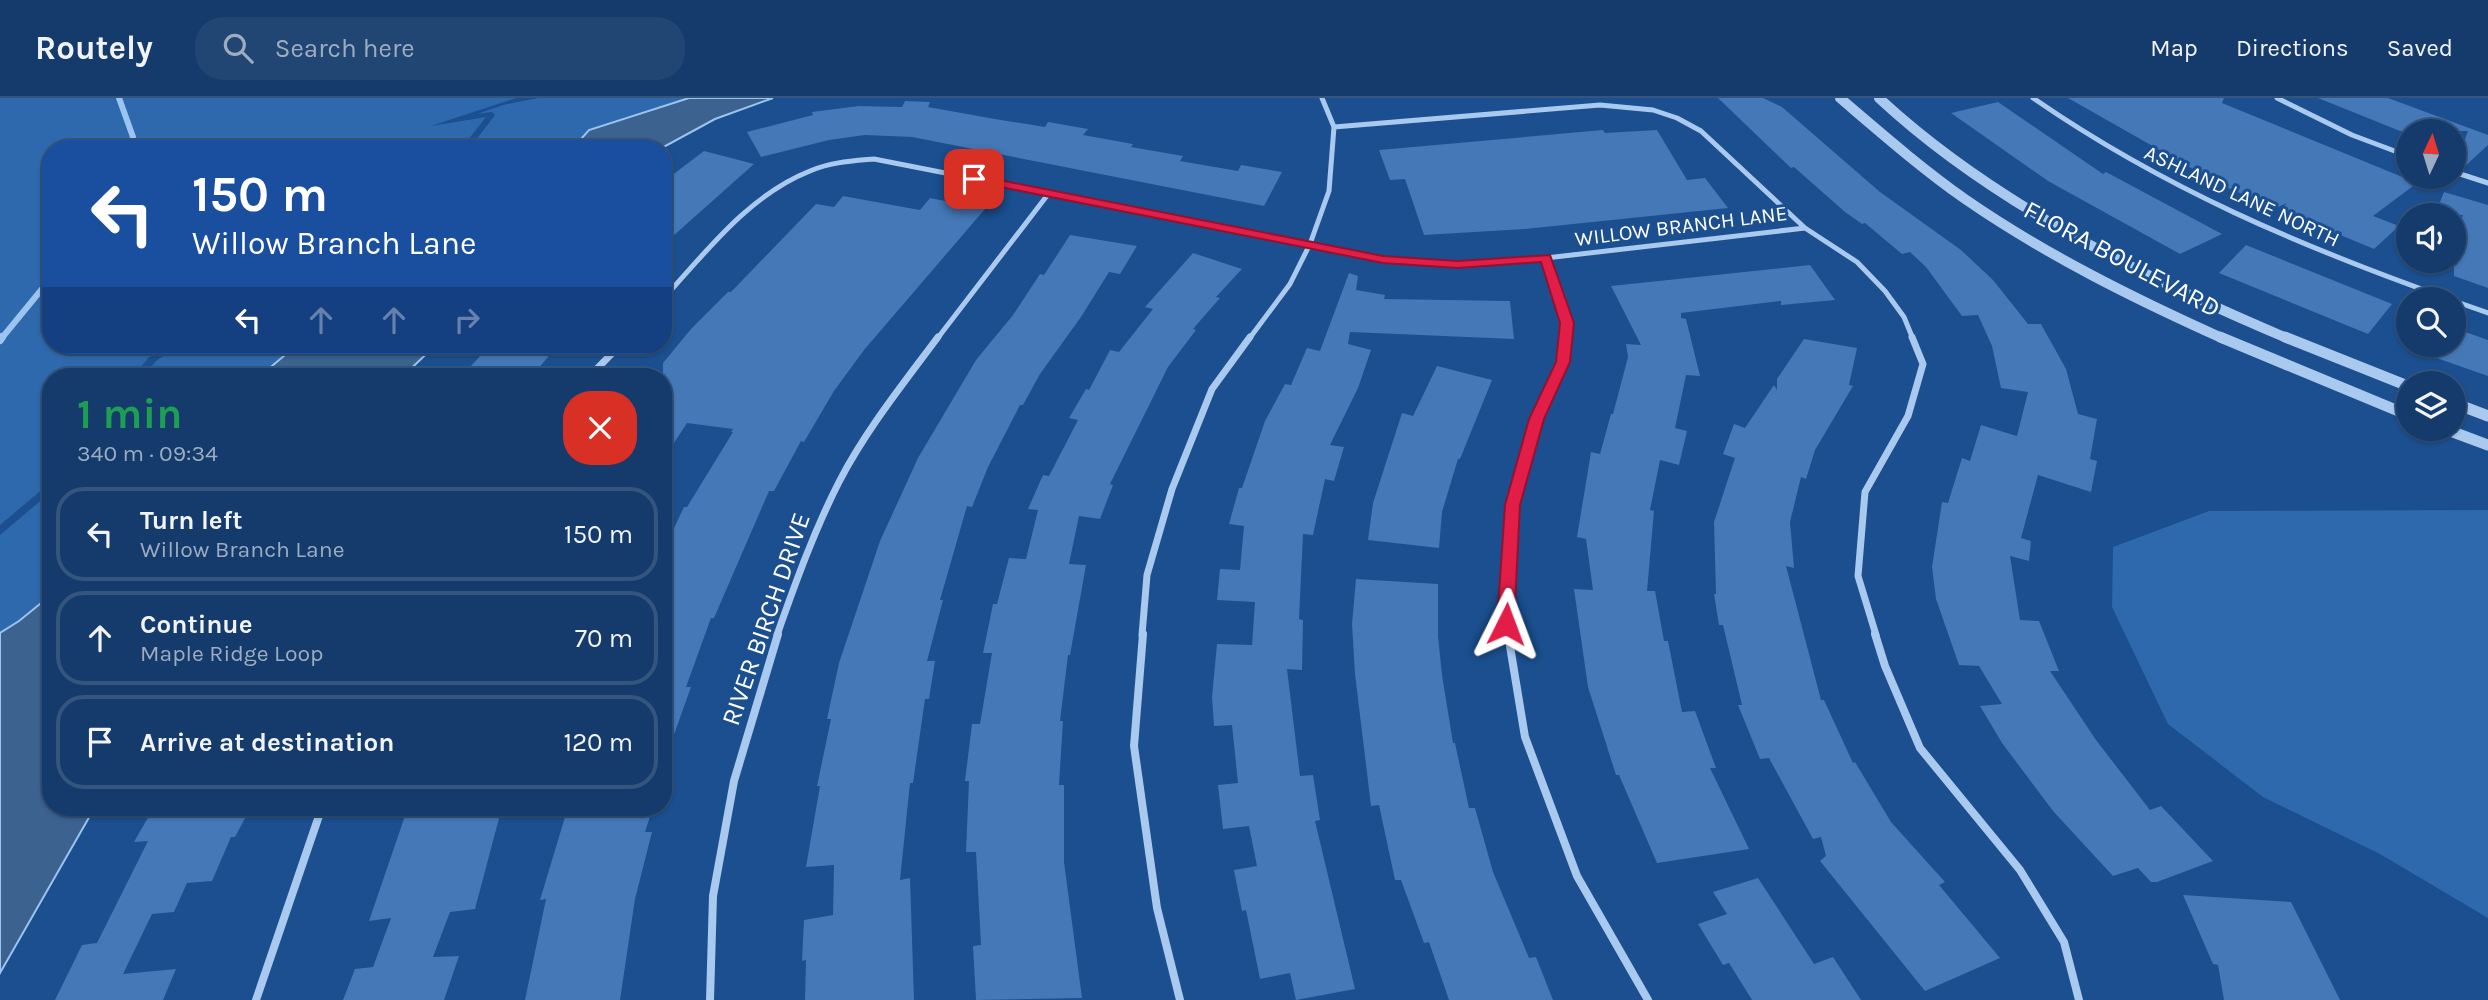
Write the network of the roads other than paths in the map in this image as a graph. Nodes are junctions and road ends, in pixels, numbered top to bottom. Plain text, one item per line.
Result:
1 (1322, 98) edge
2 (1840, 98) edge
3 (1879, 98) edge
4 (2033, 98) edge
5 (2277, 98) edge
6 (1334, 127) junction
7 (2396, 151) edge
8 (2466, 176) edge
9 (2488, 183) edge
10 (1049, 193) junction
11 (1805, 228) junction
12 (1310, 244) junction
13 (1546, 258) junction
14 (2416, 287) edge
15 (672, 289) edge
16 (2466, 305) edge
17 (2488, 313) edge
18 (611, 354) edge
19 (598, 368) edge
20 (2396, 382) edge
21 (2466, 408) edge
22 (2396, 410) edge
23 (2488, 416) edge
24 (2466, 437) edge
25 (2488, 445) edge
26 (319, 816) edge
27 (256, 1000) edge
28 (710, 1000) edge
29 (1180, 1000) edge
30 (1648, 1000) edge
31 (2079, 1000) edge

1 - 6 street
2 - 22 street, FLORA BOULEVARD
3 - 20 street, FLORA BOULEVARD
4 - 14 street, ASHLAND LANE NORTH
5 - 7 street
6 - 11 street
6 - 12 street
8 - 9 street
10 - 12 street, WILLOW BRANCH LANE
10 - 15 street, WILLOW BRANCH LANE
10 - 28 street, RIVER BIRCH DRIVE
11 - 13 street, WILLOW BRANCH LANE
11 - 31 street
12 - 13 street, WILLOW BRANCH LANE
12 - 29 street
13 - 30 street
16 - 17 street, ASHLAND LANE NORTH
18 - 19 street
21 - 23 street
24 - 25 street
26 - 27 street

